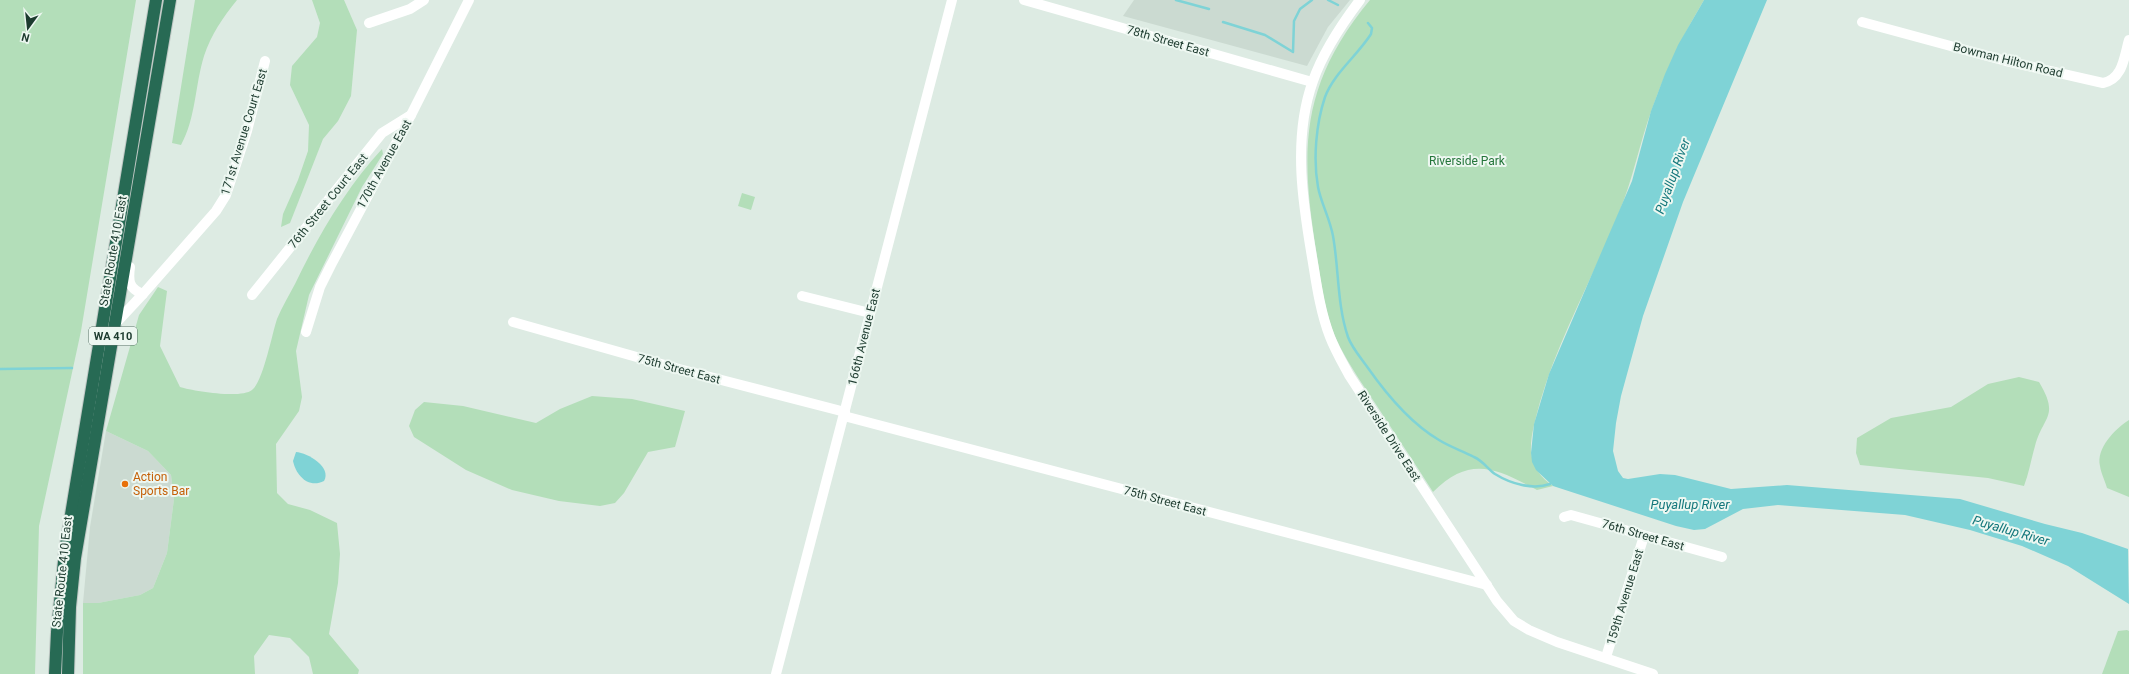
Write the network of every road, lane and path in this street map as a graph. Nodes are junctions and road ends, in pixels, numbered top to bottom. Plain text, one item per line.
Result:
1 (156, 0) edge
2 (170, 0) edge
3 (424, 0) edge
4 (469, 0) edge
5 (952, 0) edge
6 (1024, 0) edge
7 (1360, 0) edge
8 (1862, 22) dead end
9 (369, 23) dead end
10 (2129, 40) edge
11 (265, 61) dead end
12 (1312, 82) junction
13 (410, 115) junction
14 (129, 236) junction
15 (143, 294) junction
16 (252, 295) dead end
17 (802, 296) dead end
18 (870, 313) junction
19 (513, 322) dead end
20 (115, 324) junction
21 (306, 332) dead end
22 (844, 414) junction
23 (1564, 517) dead end
24 (1644, 536) junction
25 (1722, 557) dead end
26 (1487, 586) junction
27 (1606, 657) junction
28 (55, 674) edge
29 (68, 674) edge
30 (776, 674) edge
31 (1653, 674) edge

1 - 28 highway, State Route 410 East / WA 410
2 - 14 highway, State Route 410 East / WA 410
3 - 9 street
4 - 13 street, 170th Avenue East
5 - 18 street, 166th Avenue East
6 - 12 street, 78th Street East
7 - 12 street, Riverside Drive East
8 - 10 street, Bowman Hilton Road
11 - 15 street, 171st Avenue Court East
12 - 26 street, Riverside Drive East
13 - 16 street, 76th Street Court East
13 - 21 street, 170th Avenue East
14 - 15 street
14 - 20 highway, State Route 410 East / WA 410
15 - 20 street, 171st Avenue Court East
17 - 18 street
18 - 22 street, 166th Avenue East
19 - 22 street, 75th Street East
20 - 29 highway, State Route 410 East / WA 410
22 - 26 street, 75th Street East
22 - 30 street, 166th Avenue East
23 - 24 street, 76th Street East
24 - 25 street, 76th Street East
24 - 27 street, 159th Avenue East
26 - 27 street, Riverside Drive East
27 - 31 street, Riverside Drive East

